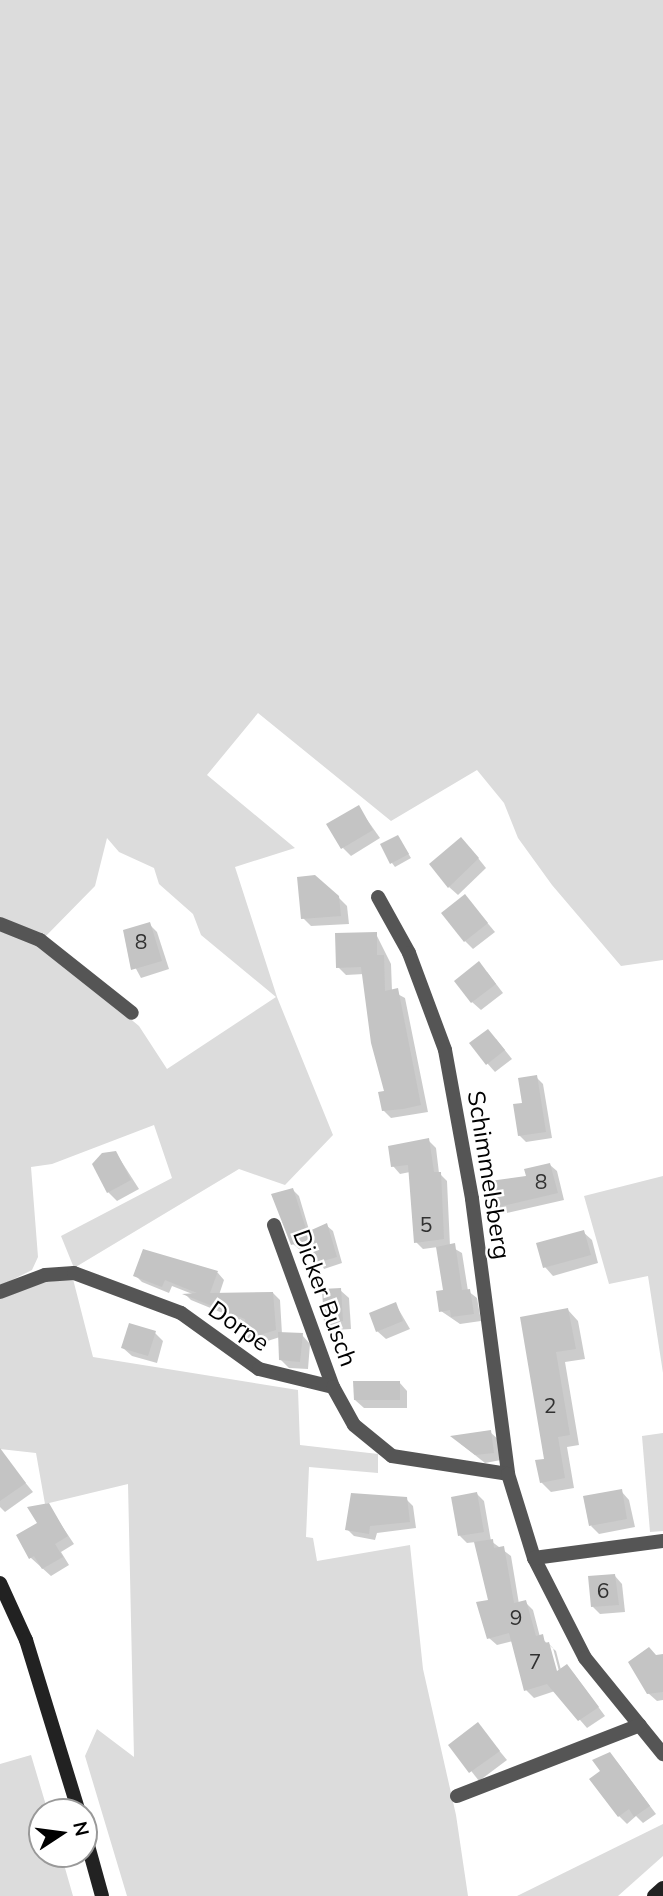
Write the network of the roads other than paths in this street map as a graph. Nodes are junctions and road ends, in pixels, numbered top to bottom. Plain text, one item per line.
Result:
1 (378, 897) dead end
2 (0, 924) edge
3 (132, 1013) dead end
4 (274, 1225) dead end
5 (0, 1292) edge
6 (333, 1387) junction
7 (508, 1474) junction
8 (663, 1541) edge
9 (534, 1558) junction
10 (0, 1583) edge
11 (639, 1726) junction
12 (663, 1754) edge
13 (457, 1796) dead end
14 (75, 1798) edge
15 (94, 1868) edge
16 (663, 1888) edge
17 (102, 1896) edge
18 (654, 1896) edge

1 - 7 street, Schimmelsberg
2 - 3 street
4 - 6 street, Dicker Busch
5 - 6 street, Dorpe
6 - 7 street
7 - 9 street
8 - 9 street
9 - 11 street
10 - 14 main road
11 - 12 street
11 - 13 street
15 - 17 main road
16 - 18 main road

